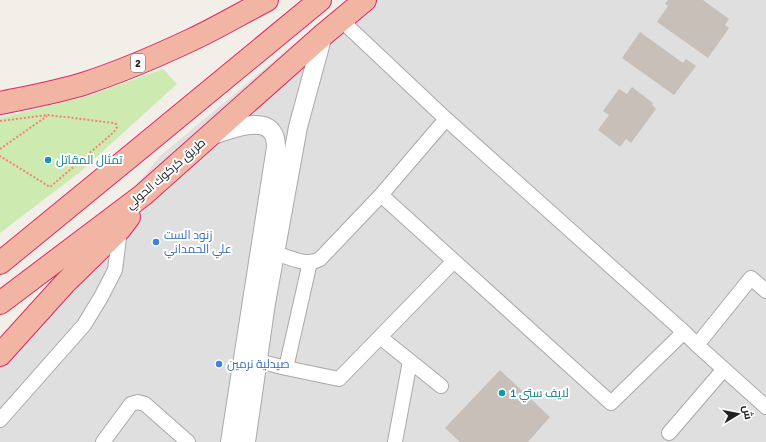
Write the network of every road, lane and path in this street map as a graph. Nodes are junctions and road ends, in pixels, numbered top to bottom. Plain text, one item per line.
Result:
1 (267, 0) edge
2 (320, 0) edge
3 (365, 0) edge
4 (341, 20) junction
5 (323, 35) junction
6 (0, 103) edge
7 (48, 115) junction
8 (446, 119) junction
9 (0, 121) edge
10 (209, 137) junction
11 (0, 149) edge
12 (0, 156) edge
13 (143, 195) junction
14 (381, 195) junction
15 (120, 229) junction
16 (275, 253) junction
17 (310, 262) junction
18 (454, 262) junction
19 (0, 263) edge
20 (766, 291) edge
21 (259, 302) junction
22 (0, 303) edge
23 (684, 332) junction
24 (380, 337) junction
25 (697, 345) junction
26 (0, 355) edge
27 (258, 361) junction
28 (410, 361) junction
29 (286, 368) junction
30 (724, 369) junction
31 (441, 386) dead end
32 (766, 407) edge
33 (0, 420) edge
34 (669, 433) dead end
35 (103, 442) edge
36 (188, 442) edge
37 (230, 442) edge
38 (246, 442) edge
39 (395, 442) edge

1 - 6 highway, 2
2 - 19 highway
3 - 4 highway, طريق كركوك الحولي
4 - 5 highway, طريق كركوك الحولي
4 - 8 street
5 - 10 highway, طريق كركوك الحولي
5 - 16 street
7 - 9 path
7 - 11 path
7 - 12 path
8 - 14 street
8 - 23 street
10 - 13 highway, طريق كركوك الحولي
10 - 21 street
13 - 15 highway
13 - 22 highway, طريق كركوك الحولي
14 - 17 street
14 - 18 street
15 - 26 highway
15 - 33 street
16 - 17 street
16 - 21 street
17 - 29 street
18 - 23 street
18 - 24 street
20 - 25 street
21 - 27 street
21 - 37 street
23 - 25 street
24 - 28 street
24 - 29 street
25 - 30 street
27 - 29 street
27 - 38 street
28 - 31 street
28 - 39 street
30 - 32 street
30 - 34 street
35 - 36 street

